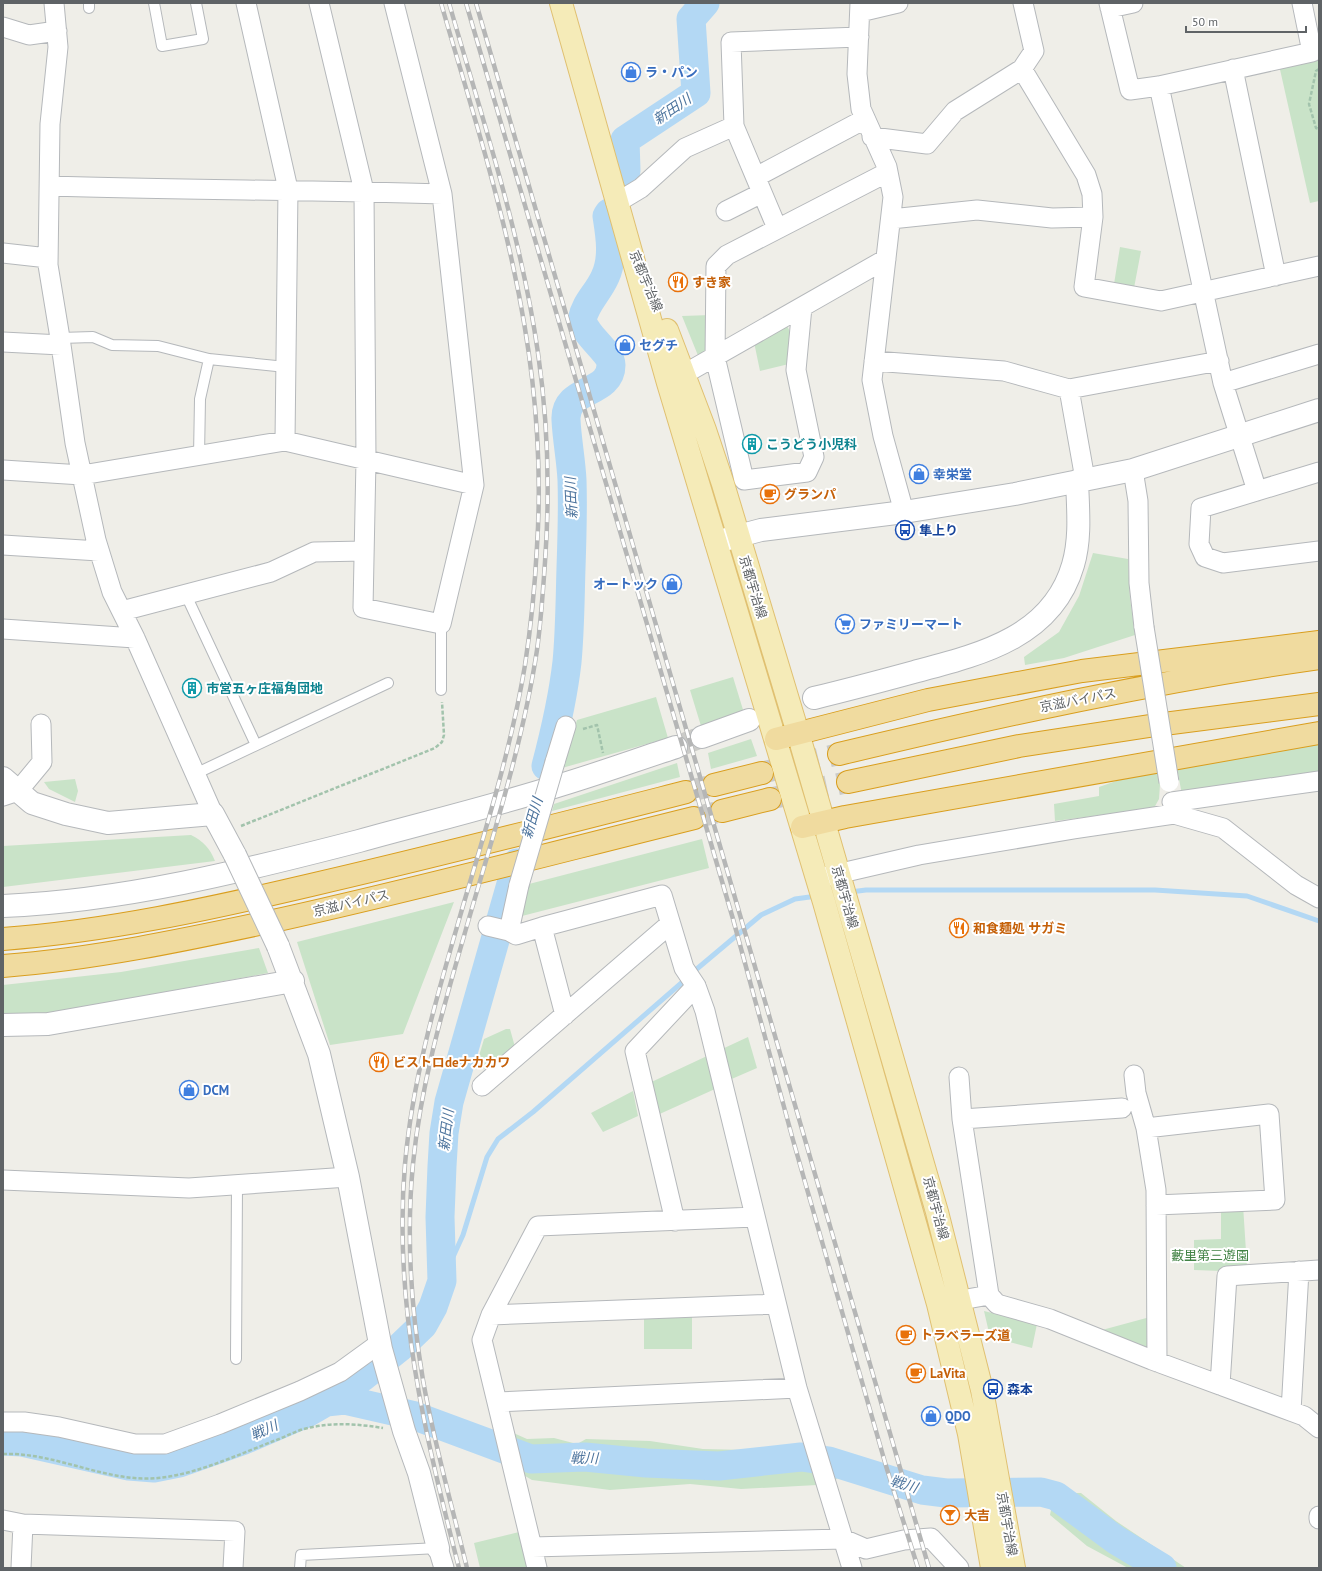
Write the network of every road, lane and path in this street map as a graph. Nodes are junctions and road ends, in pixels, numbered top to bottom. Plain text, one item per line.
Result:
1 (54, 3) edge
2 (154, 3) edge
3 (196, 3) edge
4 (246, 3) edge
5 (319, 3) edge
6 (394, 3) edge
7 (561, 3) edge
8 (898, 3) edge
9 (1023, 3) edge
10 (1132, 3) edge
11 (1302, 3) edge
12 (1110, 5) edge
13 (860, 8) edge
14 (3, 27) edge
15 (57, 31) junction
16 (859, 37) junction
17 (1022, 69) junction
18 (1234, 69) junction
19 (1319, 69) edge
20 (1159, 86) junction
21 (734, 126) junction
22 (869, 128) junction
23 (1318, 128) edge
24 (888, 172) junction
25 (759, 185) junction
26 (50, 186) junction
27 (288, 189) junction
28 (364, 191) junction
29 (442, 194) junction
30 (616, 203) junction
31 (726, 211) dead end
32 (1093, 217) junction
33 (891, 219) junction
34 (777, 228) junction
35 (3, 253) edge
36 (48, 258) junction
37 (886, 259) junction
38 (1319, 266) edge
39 (1276, 276) junction
40 (1204, 292) junction
41 (802, 307) junction
42 (61, 341) junction
43 (3, 342) edge
44 (1319, 354) edge
45 (715, 357) junction
46 (209, 359) junction
47 (874, 360) junction
48 (1219, 361) junction
49 (286, 367) junction
50 (676, 378) junction
51 (1223, 383) junction
52 (1069, 389) junction
53 (1319, 410) edge
54 (1239, 434) junction
55 (285, 441) junction
56 (199, 456) junction
57 (366, 460) junction
58 (3, 470) edge
59 (1133, 470) junction
60 (1319, 472) edge
61 (82, 476) junction
62 (1081, 480) junction
63 (474, 485) junction
64 (1257, 491) junction
65 (904, 512) junction
66 (737, 536) junction
67 (716, 542) junction
68 (3, 545) edge
69 (99, 551) junction
70 (364, 551) junction
71 (1319, 552) edge
72 (186, 595) junction
73 (122, 611) junction
74 (441, 624) junction
75 (3, 629) edge
76 (135, 638) junction
77 (1319, 642) edge
78 (1319, 658) edge
79 (388, 683) dead end
80 (441, 690) joint
81 (814, 698) dead end
82 (1319, 704) edge
83 (749, 720) dead end
84 (40, 724) dead end
85 (572, 728) joint
86 (798, 733) junction
87 (1319, 733) edge
88 (702, 737) tunnel mouth
89 (776, 738) junction
90 (256, 745) junction
91 (676, 747) tunnel mouth
92 (838, 754) tunnel mouth
93 (604, 755) dead end
94 (762, 772) tunnel mouth
95 (195, 774) junction
96 (1319, 781) edge
97 (848, 782) tunnel mouth
98 (714, 785) tunnel mouth
99 (8, 788) edge
100 (686, 792) tunnel mouth
101 (770, 798) tunnel mouth
102 (1173, 808) junction
103 (722, 811) tunnel mouth
104 (213, 814) junction
105 (694, 818) tunnel mouth
106 (823, 821) junction
107 (802, 827) junction
108 (235, 829) dead end
109 (842, 886) junction
110 (820, 890) junction
111 (1319, 898) edge
112 (3, 906) edge
113 (670, 924) junction
114 (488, 926) dead end
115 (542, 927) junction
116 (507, 931) junction
117 (3, 939) edge
118 (3, 966) edge
119 (691, 978) junction
120 (293, 981) junction
121 (565, 1015) junction
122 (3, 1026) edge
123 (1134, 1075) dead end
124 (959, 1077) dead end
125 (482, 1086) dead end
126 (1122, 1107) dead end
127 (962, 1119) junction
128 (1146, 1128) junction
129 (348, 1176) junction
130 (3, 1180) edge
131 (237, 1185) junction
132 (1156, 1205) junction
133 (755, 1217) junction
134 (675, 1221) junction
135 (1319, 1270) edge
136 (1299, 1271) junction
137 (988, 1295) junction
138 (959, 1299) junction
139 (776, 1304) junction
140 (938, 1304) junction
141 (491, 1315) junction
142 (382, 1354) junction
143 (236, 1359) dead end
144 (1157, 1362) junction
145 (1220, 1385) junction
146 (796, 1388) junction
147 (497, 1402) junction
148 (1291, 1411) junction
149 (3, 1422) edge
150 (338, 1424) dead end
151 (403, 1427) junction
152 (1319, 1428) edge
153 (3, 1520) edge
154 (23, 1524) junction
155 (843, 1539) junction
156 (532, 1547) junction
157 (441, 1558) edge
158 (21, 1568) edge
159 (233, 1568) edge
160 (300, 1568) edge
161 (537, 1568) edge
162 (852, 1568) edge
163 (959, 1568) edge
164 (992, 1568) edge
165 (1014, 1568) edge

1 - 15 street
2 - 3 lane
4 - 27 street
5 - 28 street
6 - 29 street
7 - 30 main road, 京都宇治線
8 - 13 street
9 - 17 street
10 - 12 street
11 - 18 street
12 - 20 street
13 - 16 street
14 - 15 street
15 - 26 street
16 - 21 street
16 - 22 street
17 - 22 street
17 - 32 street
18 - 20 street
18 - 39 street
19 - 23 path
20 - 40 street
21 - 25 street
21 - 30 street
22 - 24 street
22 - 25 street
24 - 33 street
24 - 34 street
25 - 31 street
25 - 34 street
26 - 27 street
26 - 36 street
27 - 28 street
27 - 49 street
28 - 29 street
28 - 57 street
29 - 63 street
30 - 50 main road, 京都宇治線
32 - 33 street
32 - 40 street
33 - 37 street
34 - 45 street
35 - 36 street
36 - 42 street
37 - 41 street
37 - 47 street
38 - 39 street
39 - 40 street
40 - 48 street
41 - 45 street
41 - 45 street
42 - 43 street
42 - 46 lane
42 - 61 street
44 - 51 street
45 - 50 street
46 - 49 lane
46 - 56 lane
47 - 52 street
47 - 65 street
48 - 51 street
48 - 52 street
49 - 55 street
50 - 66 main road, 京都宇治線
50 - 67 main road, 京都宇治線
51 - 54 street
52 - 62 street
53 - 54 street
54 - 59 street
54 - 64 street
55 - 56 street
55 - 57 street
56 - 61 street
57 - 63 street
57 - 70 street
58 - 61 street
59 - 62 street
59 - 102 street, bridge
60 - 64 street
61 - 69 street
62 - 65 street
62 - 81 street
63 - 74 street
64 - 71 street
65 - 66 street
66 - 67 street
66 - 86 main road, 京都宇治線
67 - 89 main road, 京都宇治線
68 - 69 street
69 - 73 street
70 - 72 street
70 - 74 street
72 - 73 street
72 - 90 lane
73 - 76 street
74 - 80 lane
75 - 76 street
76 - 95 street
77 - 86 highway
78 - 92 highway, 京滋バイパス
79 - 90 lane
80 - 108 path
82 - 97 highway
83 - 88 street
84 - 99 street
85 - 93 path
85 - 116 street, bridge
86 - 89 highway
86 - 106 main road, 京都宇治線
87 - 106 highway
89 - 107 main road, 京都宇治線
90 - 95 lane
91 - 112 street
94 - 98 highway
95 - 104 street
96 - 102 street
99 - 104 street
100 - 117 highway, 京滋バイパス
101 - 103 highway
102 - 109 street
102 - 111 street
104 - 120 street, bridge
105 - 118 highway, 京滋バイパス
106 - 107 highway
106 - 109 main road, 京都宇治線
107 - 110 main road, 京都宇治線
109 - 110 street
109 - 138 main road, 京都宇治線
110 - 140 main road, 京都宇治線
113 - 115 street
113 - 119 street
113 - 121 street
114 - 116 street
115 - 116 street
115 - 121 street
119 - 133 street
119 - 134 street
120 - 122 street
120 - 129 street
121 - 125 street
123 - 128 street
124 - 127 street
126 - 127 street
127 - 137 street
128 - 132 street
128 - 132 street
129 - 131 street
129 - 142 street
130 - 131 street
131 - 143 lane
132 - 144 street
133 - 134 street
133 - 139 street
134 - 141 street
135 - 136 street
136 - 145 street
136 - 148 street
137 - 138 street
137 - 144 street
138 - 140 street
138 - 165 main road, 京都宇治線
139 - 141 street
139 - 146 street
140 - 164 main road, 京都宇治線
141 - 147 street
142 - 149 street
142 - 151 street
144 - 145 street
145 - 148 street
146 - 147 street
146 - 155 street
147 - 156 street
148 - 152 street
150 - 151 path
151 - 157 street
153 - 154 street
154 - 158 street
154 - 159 street
155 - 156 street
155 - 162 street
155 - 163 street
156 - 161 street
157 - 160 lane

